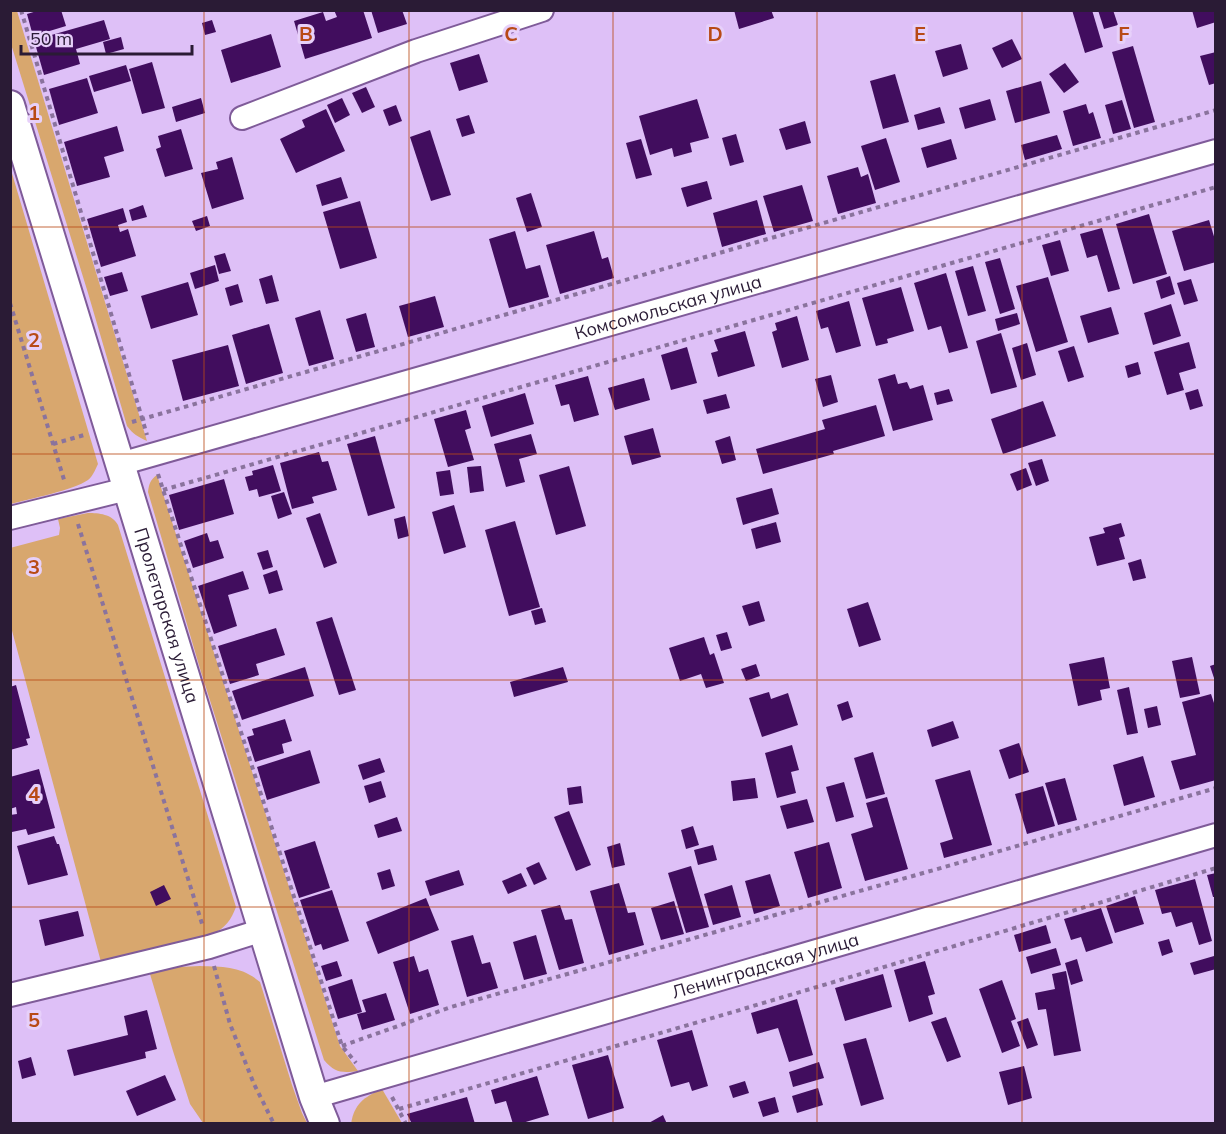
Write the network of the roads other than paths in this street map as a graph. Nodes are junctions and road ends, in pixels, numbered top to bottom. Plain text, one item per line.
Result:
1 (542, 10) edge
2 (10, 105) edge
3 (242, 118) dead end
4 (1215, 151) edge
5 (123, 477) junction
6 (10, 518) edge
7 (1215, 835) edge
8 (263, 930) junction
9 (10, 995) edge
10 (314, 1097) junction
11 (325, 1124) edge

1 - 3 street
2 - 5 main road, Пролетарская улица
4 - 5 street, Комсомольская улица
5 - 6 street, Комсомольская улица
5 - 8 main road, Пролетарская улица
7 - 10 street, Ленинградская улица
8 - 9 street
8 - 10 main road, Пролетарская улица
10 - 11 main road, Пролетарская улица

